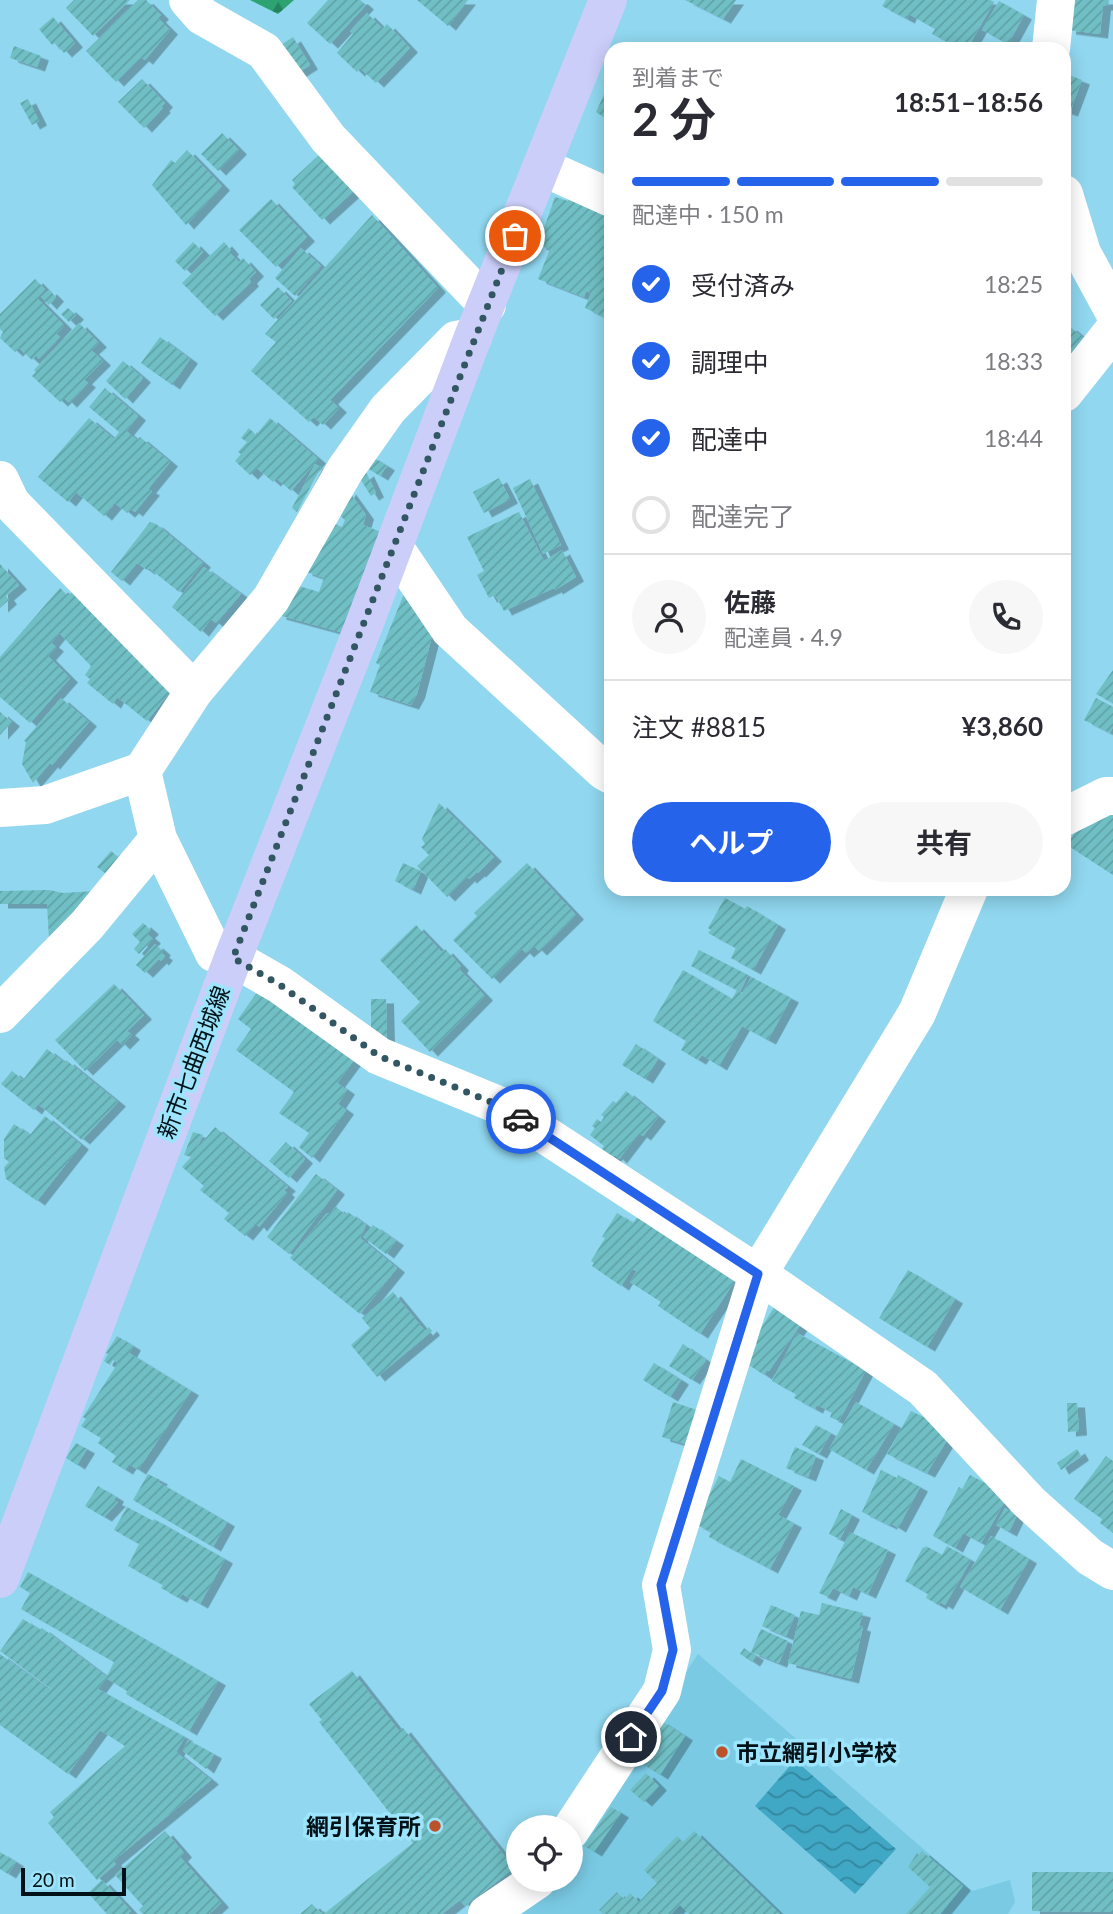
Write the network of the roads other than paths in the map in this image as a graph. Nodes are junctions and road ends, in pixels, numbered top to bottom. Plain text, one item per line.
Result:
1 (188, 0) edge
2 (608, 0) edge
3 (1056, 0) edge
4 (1052, 42) edge
5 (542, 167) junction
6 (604, 195) edge
7 (1071, 217) edge
8 (1113, 310) edge
9 (480, 321) junction
10 (1113, 331) edge
11 (1071, 384) edge
12 (0, 480) edge
13 (394, 547) junction
14 (194, 691) junction
15 (142, 771) junction
16 (604, 771) edge
17 (1113, 796) edge
18 (0, 808) edge
19 (1071, 814) edge
20 (158, 839) junction
21 (966, 896) edge
22 (233, 958) junction
23 (0, 1014) edge
24 (758, 1274) junction
25 (1113, 1570) edge
26 (0, 1579) edge
27 (581, 1815) edge
28 (519, 1892) edge
29 (487, 1914) edge

1 - 9 street
2 - 5 main road, 新市七曲西城線
3 - 4 street
5 - 6 street
5 - 9 main road, 新市七曲西城線
7 - 8 street
9 - 13 main road, 新市七曲西城線
9 - 14 street
10 - 11 street
12 - 14 street
13 - 16 street
13 - 22 main road, 新市七曲西城線
14 - 15 street
15 - 18 street
15 - 20 street
17 - 19 street
20 - 22 street
20 - 23 street
21 - 24 street
22 - 24 street
22 - 26 main road, 新市七曲西城線
24 - 25 street
24 - 27 street
28 - 29 street

